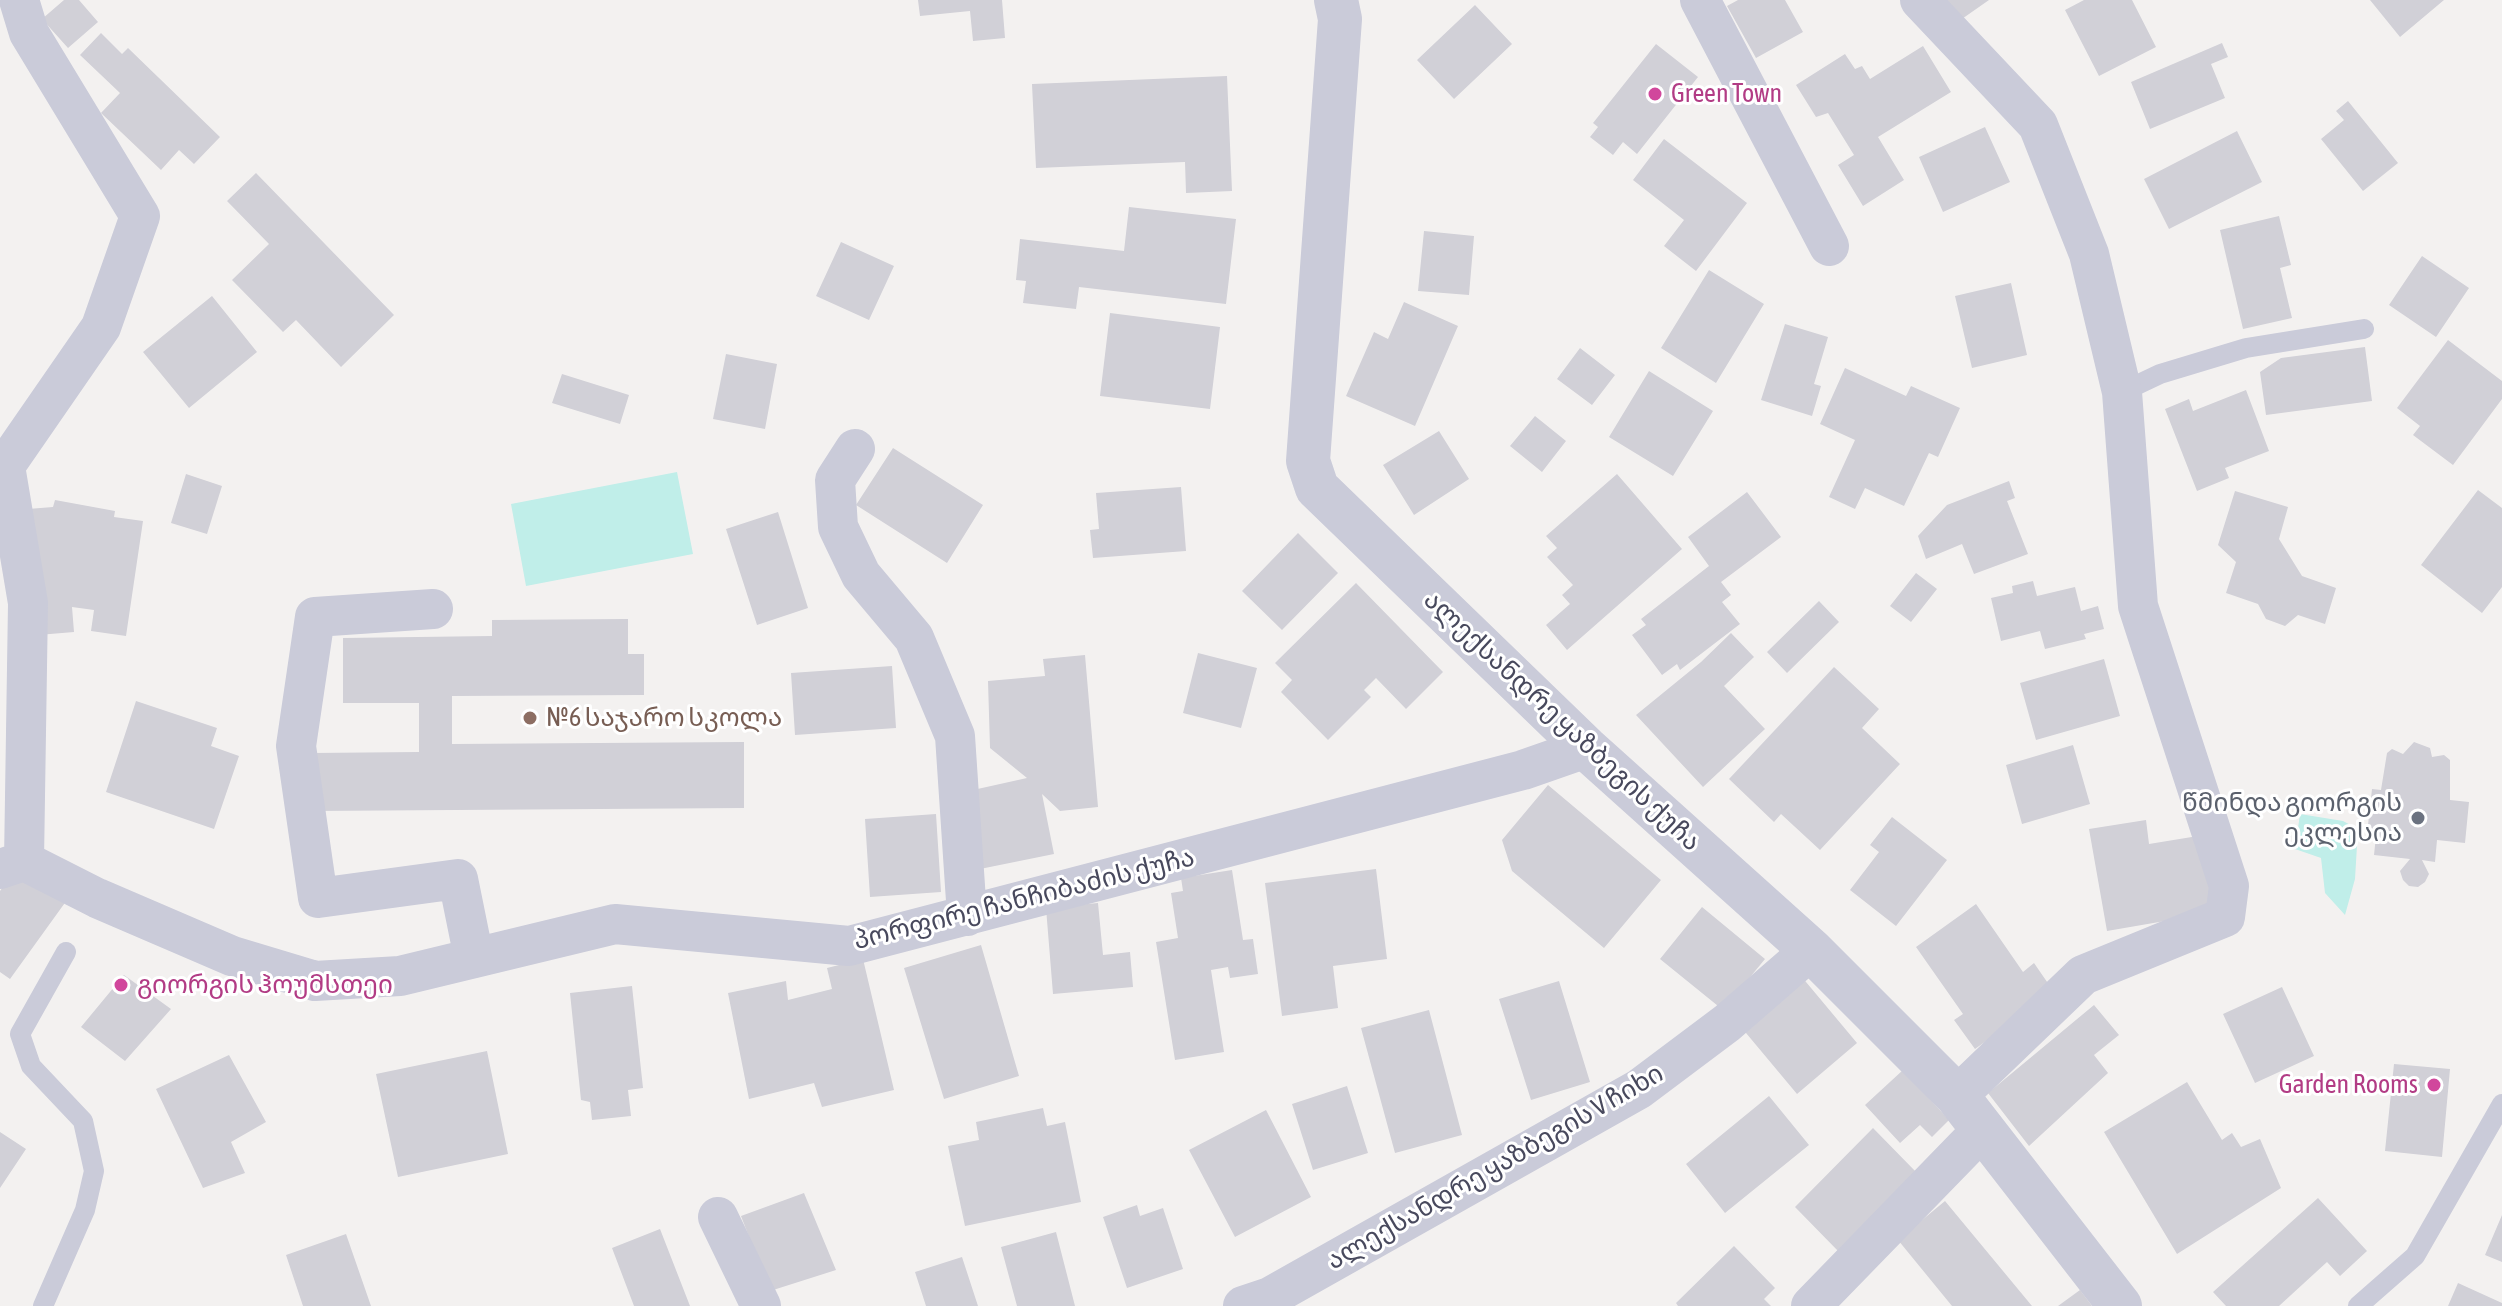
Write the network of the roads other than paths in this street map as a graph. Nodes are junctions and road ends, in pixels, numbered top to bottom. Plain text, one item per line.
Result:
1 (19, 0) edge
2 (1700, 0) edge
3 (1920, 0) edge
4 (1344, 6) edge
5 (1829, 246) dead end
6 (2364, 329) dead end
7 (2122, 392) junction
8 (855, 449) dead end
9 (433, 609) dead end
10 (1586, 748) junction
11 (12, 865) edge
12 (967, 916) junction
13 (1811, 950) junction
14 (66, 952) dead end
15 (474, 958) junction
16 (2502, 1104) edge
17 (1970, 1112) junction
18 (718, 1217) dead end
19 (43, 1306) edge
20 (761, 1306) edge
21 (1243, 1306) edge
22 (1811, 1306) edge
23 (2120, 1306) edge
24 (2358, 1306) edge

1 - 11 street
2 - 5 street
3 - 7 street
4 - 10 street, ალექსანდრე ყაზბეგის ქუჩა
6 - 7 lane
7 - 17 street
8 - 12 street
9 - 15 street
10 - 12 street, პორფირე ჩანჩიბაძის ქუჩა
10 - 13 street, ალექსანდრე ყაზბეგის ქუჩა
11 - 15 street, პორფირე ჩანჩიბაძის ქუჩა
12 - 15 street, პორფირე ჩანჩიბაძის ქუჩა
13 - 17 street, ალექსანდრე ყაზბეგის ქუჩა
13 - 21 street, ალექსანდრე ყაზბეგის V ჩიხი
14 - 19 lane
16 - 24 lane
17 - 22 street
17 - 23 street, ალექსანდრე ყაზბეგის ქუჩა
18 - 20 street

